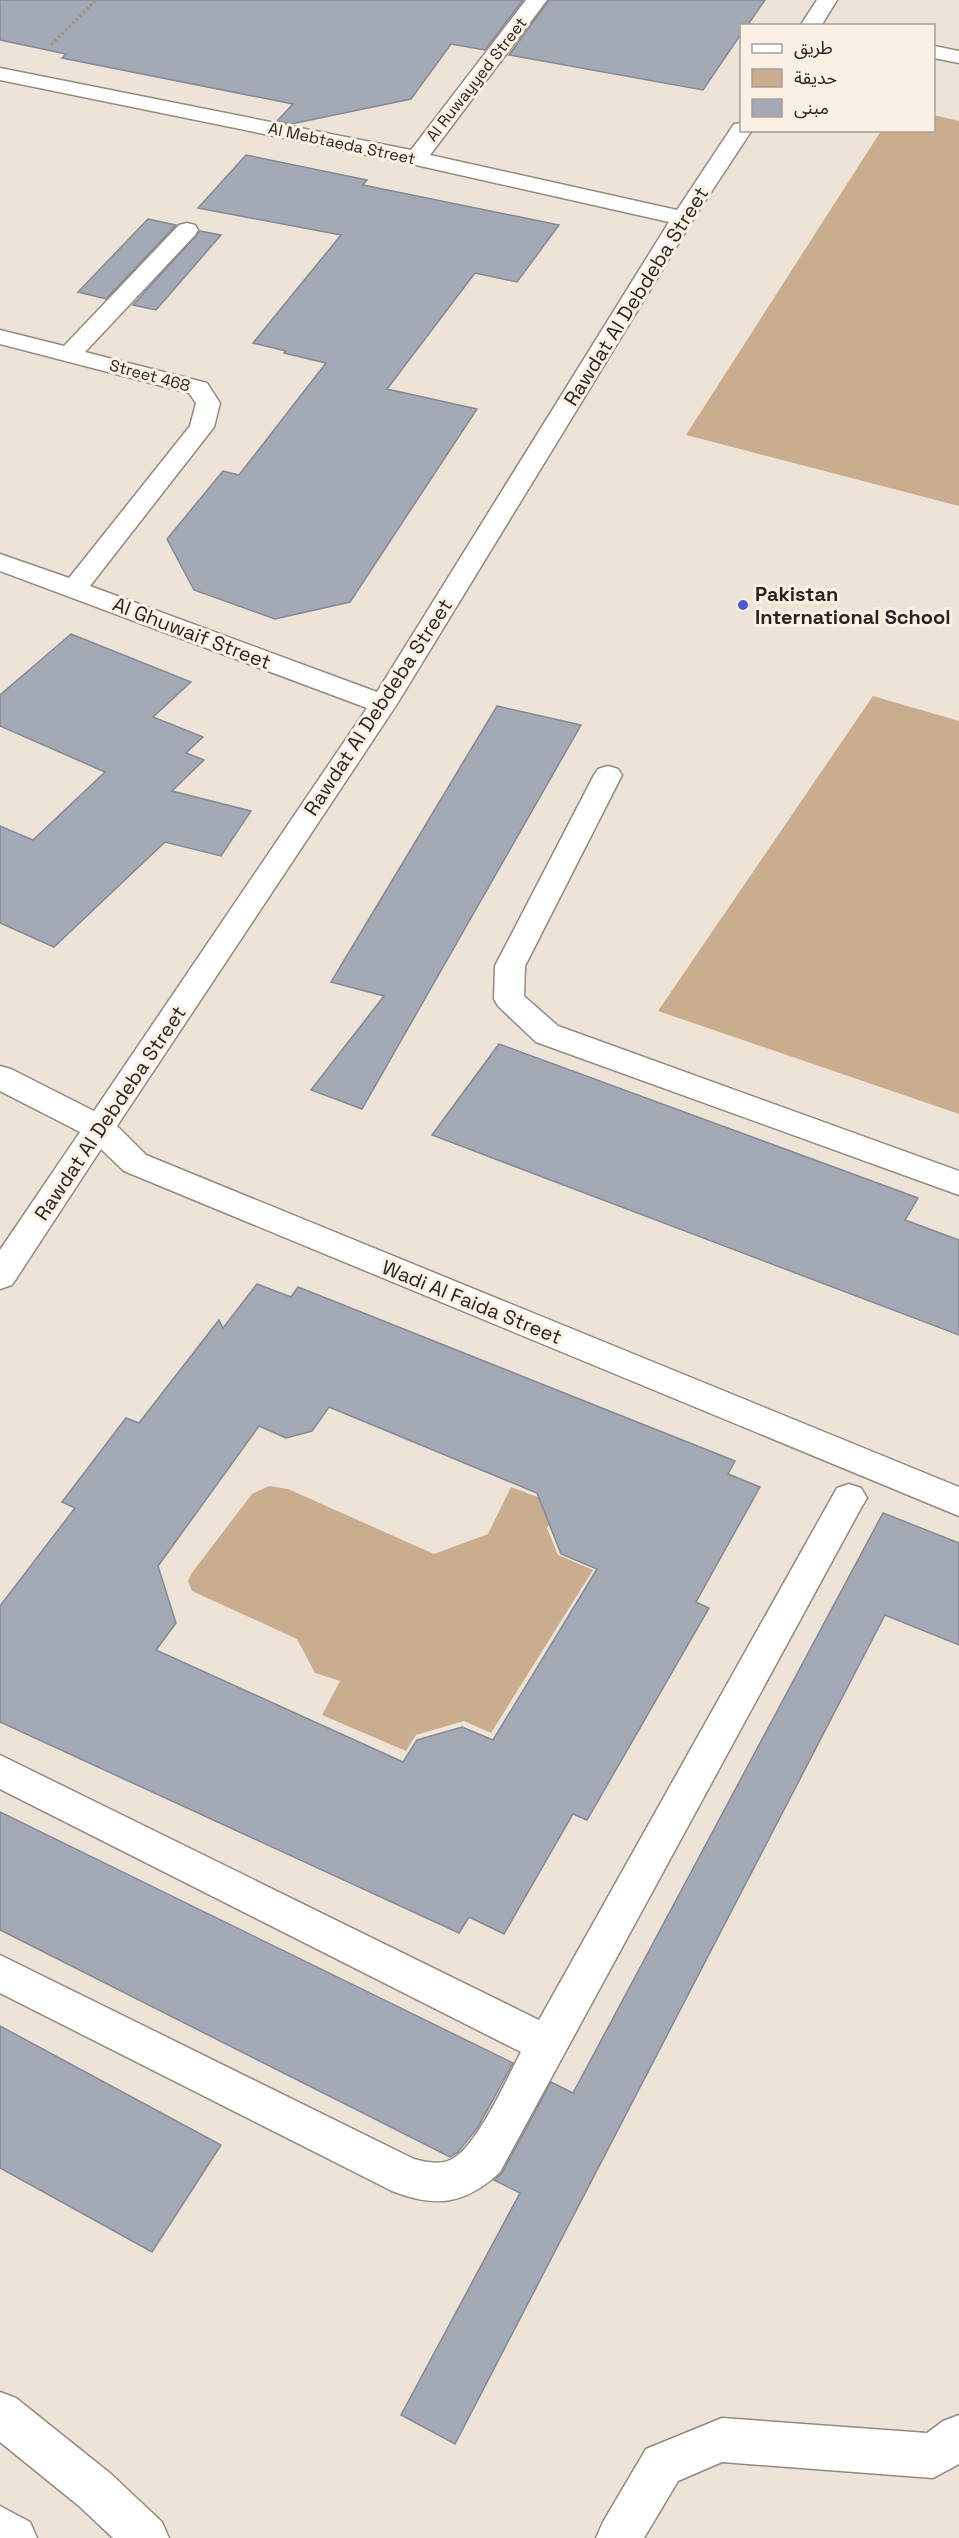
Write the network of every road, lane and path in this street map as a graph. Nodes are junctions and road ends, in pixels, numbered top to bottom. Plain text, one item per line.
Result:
1 (96, 0) edge
2 (537, 0) edge
3 (827, 0) edge
4 (811, 24) edge
5 (935, 52) edge
6 (959, 57) edge
7 (9, 75) edge
8 (0, 97) edge
9 (740, 131) edge
10 (416, 158) junction
11 (683, 218) junction
12 (187, 230) dead end
13 (0, 336) edge
14 (70, 354) junction
15 (0, 562) edge
16 (74, 589) junction
17 (383, 704) junction
18 (609, 775) dead end
19 (0, 1077) edge
20 (99, 1128) junction
21 (959, 1183) edge
22 (0, 1276) edge
23 (849, 1498) dead end
24 (959, 1502) edge
25 (0, 1771) edge
26 (0, 1973) edge
27 (548, 2045) junction
28 (0, 2414) edge
29 (959, 2437) edge
30 (0, 2529) edge
31 (14, 2538) edge
32 (146, 2538) edge
33 (619, 2538) edge

1 - 7 path
2 - 10 street, Al Ruwayyed Street
3 - 4 street
5 - 6 street
7 - 8 street
7 - 10 street, Al Mebtaeda Street
9 - 11 street, Rawdat Al Debdeba Street
10 - 11 street, Al Mebtaeda Street
11 - 17 street, Rawdat Al Debdeba Street
12 - 14 street
13 - 14 street, Street 468
14 - 16 street, Street 468
15 - 16 street, Al Ghuwaif Street
16 - 17 street, Al Ghuwaif Street
17 - 20 street, Rawdat Al Debdeba Street
18 - 21 street
19 - 20 street, Wadi Al Faida Street
20 - 22 street, Rawdat Al Debdeba Street
20 - 24 street, Wadi Al Faida Street
23 - 27 street
25 - 27 street
26 - 27 street
28 - 32 street
29 - 33 street
30 - 31 street

